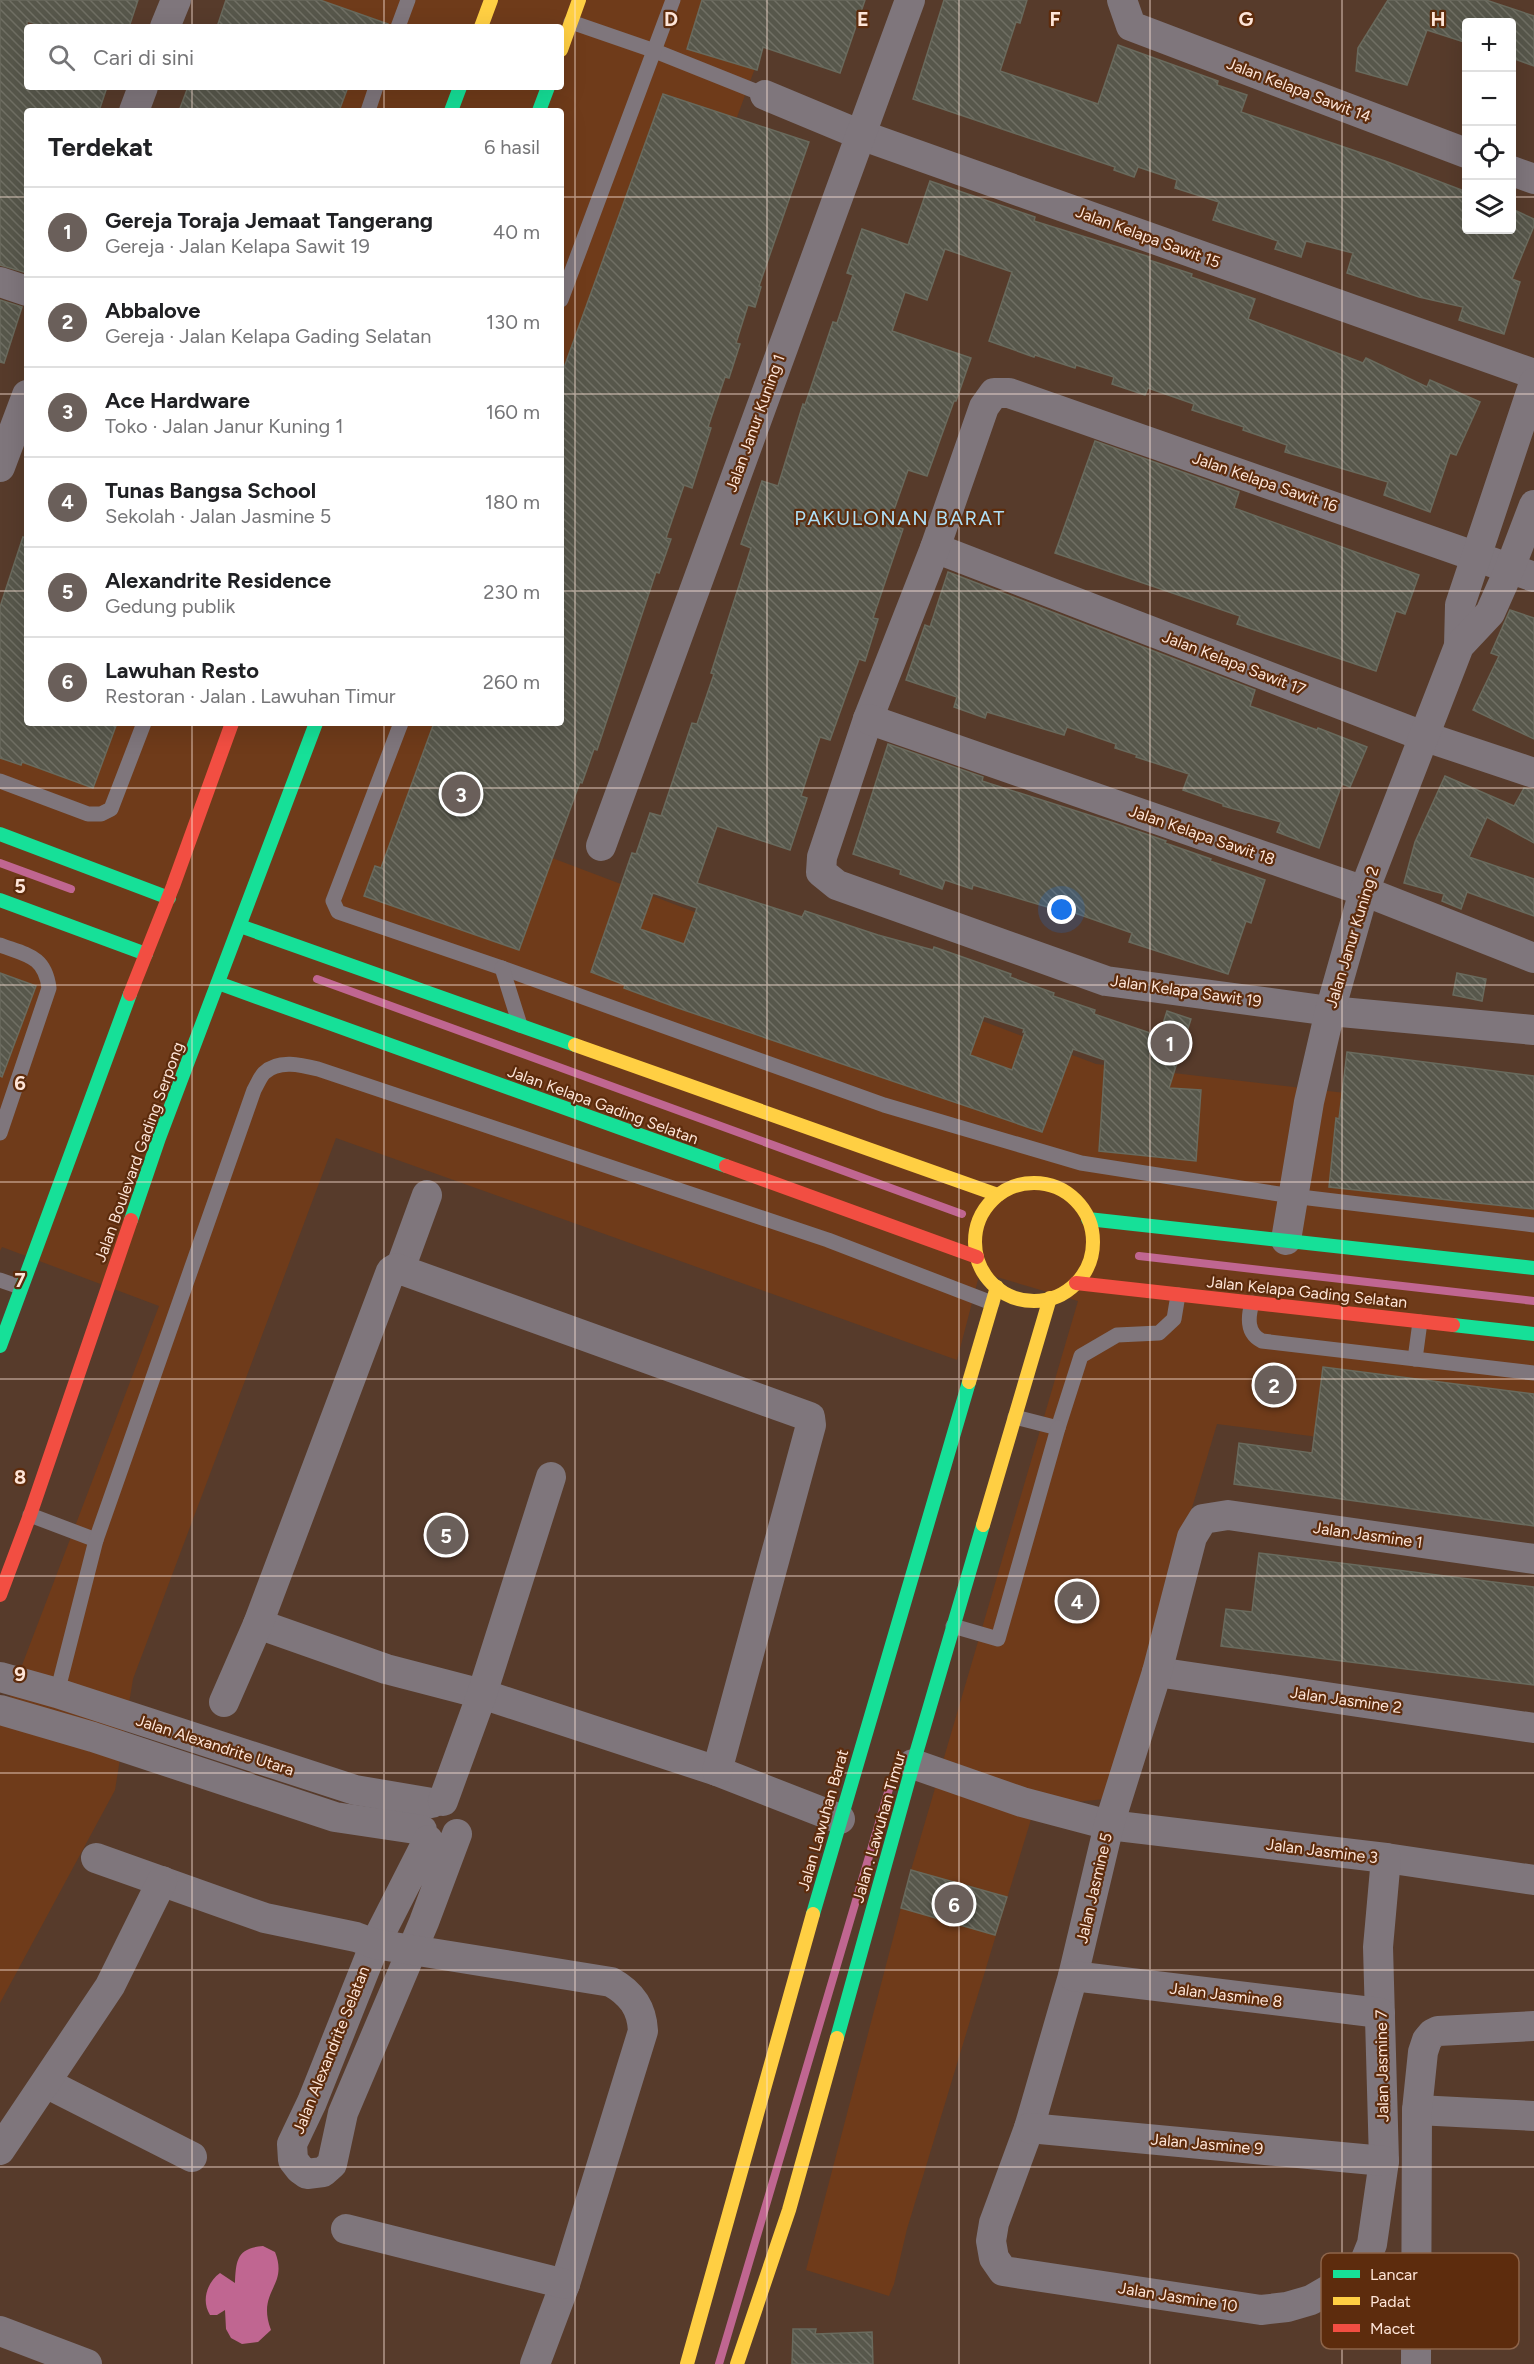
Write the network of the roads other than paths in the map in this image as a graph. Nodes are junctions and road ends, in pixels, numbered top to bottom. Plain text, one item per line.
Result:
1 (176, 0) edge
2 (408, 0) edge
3 (491, 0) edge
4 (579, 0) edge
5 (673, 0) edge
6 (910, 0) edge
7 (1126, 13) edge
8 (572, 22) junction
9 (166, 24) edge
10 (399, 24) edge
11 (482, 24) edge
12 (564, 42) edge
13 (655, 51) junction
14 (142, 90) edge
15 (375, 90) edge
16 (459, 90) edge
17 (547, 90) edge
18 (765, 95) joint
19 (135, 108) edge
20 (369, 108) edge
21 (452, 108) edge
22 (540, 108) edge
23 (861, 135) junction
24 (1462, 151) edge
25 (1516, 172) edge
26 (1534, 179) edge
27 (0, 282) edge
28 (24, 290) edge
29 (564, 292) edge
30 (1534, 374) edge
31 (1534, 383) edge
32 (24, 403) edge
33 (0, 467) edge
34 (1534, 504) edge
35 (935, 548) junction
36 (1475, 556) junction
37 (1522, 573) edge
38 (1460, 646) junction
39 (868, 719) junction
40 (143, 726) edge
41 (231, 726) edge
42 (314, 726) edge
43 (396, 726) edge
44 (1423, 736) junction
45 (1534, 774) edge
46 (0, 781) edge
47 (0, 834) edge
48 (601, 846) dead end
49 (1364, 891) junction
50 (169, 898) junction
51 (0, 900) edge
52 (240, 926) junction
53 (0, 945) edge
54 (146, 954) junction
55 (1534, 958) edge
56 (502, 968) junction
57 (218, 983) junction
58 (1330, 1011) junction
59 (521, 1027) junction
60 (1534, 1030) edge
61 (0, 1133) edge
62 (427, 1195) dead end
63 (998, 1195) junction
64 (1292, 1196) junction
65 (841, 1208) junction
66 (1088, 1219) junction
67 (1534, 1225) edge
68 (828, 1240) junction
69 (1286, 1240) junction
70 (977, 1257) junction
71 (1534, 1268) edge
72 (400, 1269) junction
73 (0, 1280) edge
74 (1076, 1283) junction
75 (20, 1287) junction
76 (997, 1287) junction
77 (1178, 1295) junction
78 (1050, 1298) junction
79 (992, 1303) junction
80 (1252, 1303) junction
81 (1420, 1322) junction
82 (1534, 1334) edge
83 (0, 1346) edge
84 (1415, 1359) junction
85 (1534, 1373) edge
86 (1015, 1417) junction
87 (1058, 1428) junction
88 (551, 1477) dead end
89 (30, 1515) junction
90 (1203, 1519) joint
91 (96, 1540) junction
92 (1534, 1559) edge
93 (0, 1595) edge
94 (258, 1624) junction
95 (953, 1626) junction
96 (1157, 1672) junction
97 (0, 1677) edge
98 (57, 1693) junction
99 (482, 1694) junction
100 (224, 1702) dead end
101 (0, 1710) edge
102 (1534, 1728) edge
103 (913, 1764) junction
104 (717, 1771) junction
105 (431, 1819) junction
106 (840, 1819) junction
107 (1109, 1825) junction
108 (96, 1858) dead end
109 (1386, 1858) junction
110 (1534, 1880) edge
111 (162, 1881) junction
112 (375, 1944) junction
113 (411, 1950) junction
114 (1072, 1976) junction
115 (1380, 2013) junction
116 (1534, 2026) edge
117 (46, 2083) junction
118 (1417, 2110) junction
119 (1534, 2116) edge
120 (1029, 2128) junction
121 (0, 2150) edge
122 (192, 2157) dead end
123 (1384, 2161) junction
124 (346, 2229) dead end
125 (1368, 2253) edge
126 (1416, 2253) edge
127 (994, 2258) joint
128 (565, 2284) junction
129 (1321, 2294) edge
130 (0, 2331) edge
131 (1416, 2349) edge
132 (87, 2364) edge
133 (535, 2364) edge
134 (687, 2364) edge
135 (737, 2364) edge
136 (1416, 2364) edge

1 - 9 street
2 - 10 lane
3 - 11 street
4 - 8 street
5 - 13 lane
6 - 23 street, Jalan Janur Kuning 1
7 - 24 street, Jalan Kelapa Sawit 14
8 - 12 street
8 - 13 lane
13 - 18 lane
13 - 29 lane
14 - 19 street
15 - 20 lane
16 - 21 street
17 - 22 street
18 - 23 street, Jalan Kelapa Sawit 15
23 - 30 street, Jalan Kelapa Sawit 15
23 - 48 street, Jalan Janur Kuning 1
25 - 26 street
27 - 28 street
31 - 36 street, Jalan Janur Kuning 2
32 - 33 street
34 - 37 street, Jalan Janur Kuning 2
35 - 36 street, Jalan Kelapa Sawit 16
35 - 39 street
35 - 44 street, Jalan Kelapa Sawit 17
36 - 37 street, Jalan Kelapa Sawit 16
36 - 38 street, Jalan Janur Kuning 2
37 - 38 street, Jalan Janur Kuning 2
38 - 44 street, Jalan Janur Kuning 2
39 - 49 street, Jalan Kelapa Sawit 18
39 - 58 street, Jalan Kelapa Sawit 19
40 - 46 lane
41 - 50 street
42 - 52 street, Jalan Boulevard Gading Serpong
43 - 56 lane
44 - 45 street, Jalan Kelapa Sawit 17
44 - 49 street, Jalan Janur Kuning 2
47 - 50 street
49 - 55 street, Jalan Kelapa Sawit 18
49 - 58 street, Jalan Janur Kuning 2
50 - 54 street
51 - 54 street
52 - 57 street, Jalan Boulevard Gading Serpong
52 - 59 street
53 - 61 lane
54 - 75 street
56 - 59 lane
56 - 64 lane
57 - 65 street, Jalan Kelapa Gading Selatan
57 - 89 street, Jalan Boulevard Gading Serpong
58 - 60 street, Jalan Kelapa Sawit 19
58 - 64 street, Jalan Janur Kuning 2
59 - 63 street
62 - 72 street
63 - 66 street
63 - 70 street
64 - 67 lane
64 - 69 street, Jalan Janur Kuning 2
65 - 68 lane
65 - 70 street, Jalan Kelapa Gading Selatan
66 - 69 street
66 - 74 street
68 - 79 lane
68 - 91 lane
69 - 71 street
70 - 76 street
72 - 94 street
72 - 104 street
73 - 75 lane
74 - 77 street, Jalan Kelapa Gading Selatan
74 - 78 street
75 - 83 street
76 - 78 street
76 - 79 street, Jalan Lawuhan Barat
77 - 80 street, Jalan Kelapa Gading Selatan
77 - 87 lane
78 - 86 street, Jalan . Lawuhan Timur
79 - 106 street, Jalan Lawuhan Barat
80 - 81 street, Jalan Kelapa Gading Selatan
80 - 84 lane
81 - 82 street, Jalan Kelapa Gading Selatan
81 - 84 lane
84 - 85 lane
86 - 87 lane
86 - 95 street, Jalan . Lawuhan Timur
87 - 95 lane
88 - 99 street
89 - 91 lane
89 - 93 street, Jalan Boulevard Gading Serpong
90 - 92 street, Jalan Jasmine 1
90 - 96 street, Jalan Jasmine 5
91 - 98 lane
94 - 99 street
94 - 100 street
95 - 103 street, Jalan . Lawuhan Timur
96 - 102 street, Jalan Jasmine 2
96 - 107 street, Jalan Jasmine 5
97 - 98 street, Jalan Alexandrite Utara
98 - 105 street, Jalan Alexandrite Utara
99 - 104 street
99 - 105 street
101 - 105 street, Jalan Alexandrite Utara
103 - 107 street, Jalan Jasmine 3
103 - 135 street, Jalan . Lawuhan Timur
104 - 106 street
105 - 112 street, Jalan Alexandrite Selatan
105 - 113 street, Jalan Alexandrite Selatan
106 - 134 street, Jalan Lawuhan Barat
107 - 109 street, Jalan Jasmine 3
107 - 114 street, Jalan Jasmine 5
108 - 111 street
109 - 110 street, Jalan Jasmine 3
109 - 115 street, Jalan Jasmine 7
111 - 112 street
111 - 117 street
112 - 113 street
112 - 113 street, Jalan Alexandrite Selatan
113 - 128 street
114 - 115 street, Jalan Jasmine 8
114 - 120 street, Jalan Jasmine 5
115 - 123 street, Jalan Jasmine 7
116 - 118 street
117 - 121 street
117 - 122 street
118 - 119 street
118 - 126 street
120 - 123 street, Jalan Jasmine 9
120 - 127 street, Jalan Jasmine 5
123 - 125 street, Jalan Jasmine 7
124 - 128 street
127 - 129 street, Jalan Jasmine 10
128 - 133 street
130 - 132 street
131 - 136 street

